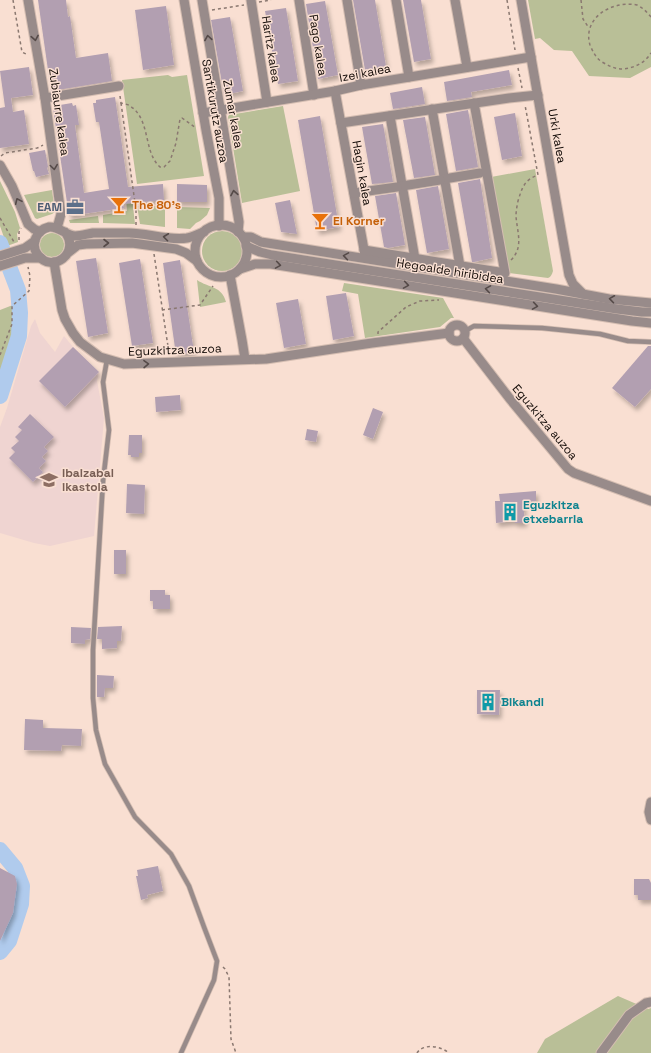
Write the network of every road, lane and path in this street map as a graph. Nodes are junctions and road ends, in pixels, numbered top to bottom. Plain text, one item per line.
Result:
1 (13, 0) edge
2 (28, 0) edge
3 (184, 0) edge
4 (202, 0) edge
5 (271, 0) edge
6 (299, 0) edge
7 (348, 0) edge
8 (396, 0) edge
9 (455, 0) edge
10 (521, 0) edge
11 (581, 0) edge
12 (251, 2) edge
13 (622, 2) dead end
14 (603, 8) dead end
15 (204, 12) junction
16 (651, 17) edge
17 (589, 29) junction
18 (651, 53) edge
19 (32, 57) dead end
20 (532, 57) junction
21 (467, 67) junction
22 (409, 77) junction
23 (361, 85) junction
24 (118, 86) joint
25 (335, 91) junction
26 (314, 94) junction
27 (538, 95) junction
28 (45, 98) junction
29 (267, 102) junction
30 (121, 103) junction
31 (474, 103) junction
32 (432, 109) junction
33 (220, 110) junction
34 (203, 113) junction
35 (390, 116) junction
36 (341, 123) junction
37 (206, 130) junction
38 (44, 141) dead end
39 (0, 161) edge
40 (480, 173) dead end
41 (442, 180) junction
42 (400, 186) junction
43 (354, 194) junction
44 (0, 218) edge
45 (28, 224) junction
46 (136, 225) dead end
47 (219, 226) junction
48 (61, 230) junction
49 (40, 232) junction
50 (204, 232) junction
51 (240, 235) junction
52 (35, 241) junction
53 (246, 246) junction
54 (16, 252) junction
55 (68, 252) junction
56 (158, 254) dead end
57 (365, 255) junction
58 (0, 256) edge
59 (25, 258) junction
60 (40, 258) junction
61 (414, 259) junction
62 (197, 261) junction
63 (54, 262) junction
64 (0, 266) edge
65 (460, 266) junction
66 (240, 269) junction
67 (230, 275) junction
68 (569, 275) junction
69 (213, 286) dead end
70 (556, 289) junction
71 (583, 294) junction
72 (651, 304) edge
73 (162, 310) junction
74 (651, 312) edge
75 (651, 322) edge
76 (449, 334) junction
77 (464, 335) junction
78 (651, 342) edge
79 (0, 355) edge
80 (169, 357) dead end
81 (245, 359) junction
82 (107, 360) junction
83 (651, 500) edge
84 (651, 802) edge
85 (651, 820) edge
86 (218, 962) junction
87 (651, 1002) edge
88 (181, 1053) edge
89 (236, 1053) edge
90 (416, 1053) edge
91 (449, 1053) edge
92 (601, 1053) edge

1 - 19 path
2 -> 28 street, Zubiaurre kalea
3 - 34 street, Santikurutz auzoa
4 - 15 street, Zumar kalea
5 - 12 path
6 - 26 street, Pago kalea
7 - 23 street
8 - 22 street
9 - 21 street
10 - 20 street, Urki kalea
11 - 17 path
12 - 15 path
12 - 29 street, Haritz kalea
13 - 16 path
14 - 17 path
33 -> 15 street, Zumar kalea
17 - 18 path
20 - 21 street, Izei kalea
20 - 27 street, Urki kalea
21 - 22 street, Izei kalea
22 - 23 street, Izei kalea
23 - 25 street, Izei kalea
24 - 28 street
24 - 30 path
25 - 26 street, Izei kalea
25 - 36 street, Hagin kalea
26 - 29 street, Izei kalea
27 - 31 street
27 - 68 street, Urki kalea
28 -> 48 street, Zubiaurre kalea
29 - 33 street, Izei kalea
30 - 37 path
30 - 46 path
31 - 32 street
31 - 65 street, Hegoalde hiribidea
32 - 35 street
32 - 41 street, Hegoalde hiribidea
33 - 34 street, Izei kalea
51 -> 33 street, Zumar kalea
34 - 37 street, Santikurutz auzoa
35 - 36 street
35 - 42 street, Hegoalde hiribidea
36 - 43 street, Hagin kalea
37 - 47 street, Santikurutz auzoa
38 - 39 path
45 -> 39 street
40 - 41 street
41 - 42 street
41 - 65 street, Hegoalde hiribidea
42 - 43 street
42 - 61 street, Hegoalde hiribidea
43 - 57 street, Hagin kalea
44 - 54 path
45 - 49 street
45 - 54 path
47 - 50 street
47 - 51 street
48 - 49 street
50 -> 48 street
48 - 55 street
49 - 52 street
50 - 62 street
51 - 53 street
57 -> 51 street
52 - 54 street
52 - 60 street
53 - 66 street
74 -> 53 street, Hegoalde hiribidea
54 - 58 street
54 - 59 street
54 - 64 street
55 -> 62 street
55 - 63 street
56 - 73 path
57 - 61 street, Hegoalde hiribidea
57 - 70 street
59 - 60 street
59 - 79 path
60 - 63 street
61 - 65 street, Hegoalde hiribidea
62 - 67 street
63 - 82 street
66 - 67 street
66 -> 75 street
67 - 81 street
68 - 70 street
68 - 71 street
69 - 73 path
70 - 71 street
72 -> 71 street
73 - 80 path
76 - 77 street, Eguzkitza auzoa
76 - 77 street, Eguzkitza auzoa
76 - 81 street, Eguzkitza auzoa
77 - 78 lane, Eguzkitza auzoa
77 - 83 street, Eguzkitza auzoa
82 -> 81 street, Eguzkitza auzoa
82 - 86 lane
84 - 85 street
86 - 88 lane
86 - 89 path
87 - 92 street
90 - 91 path

